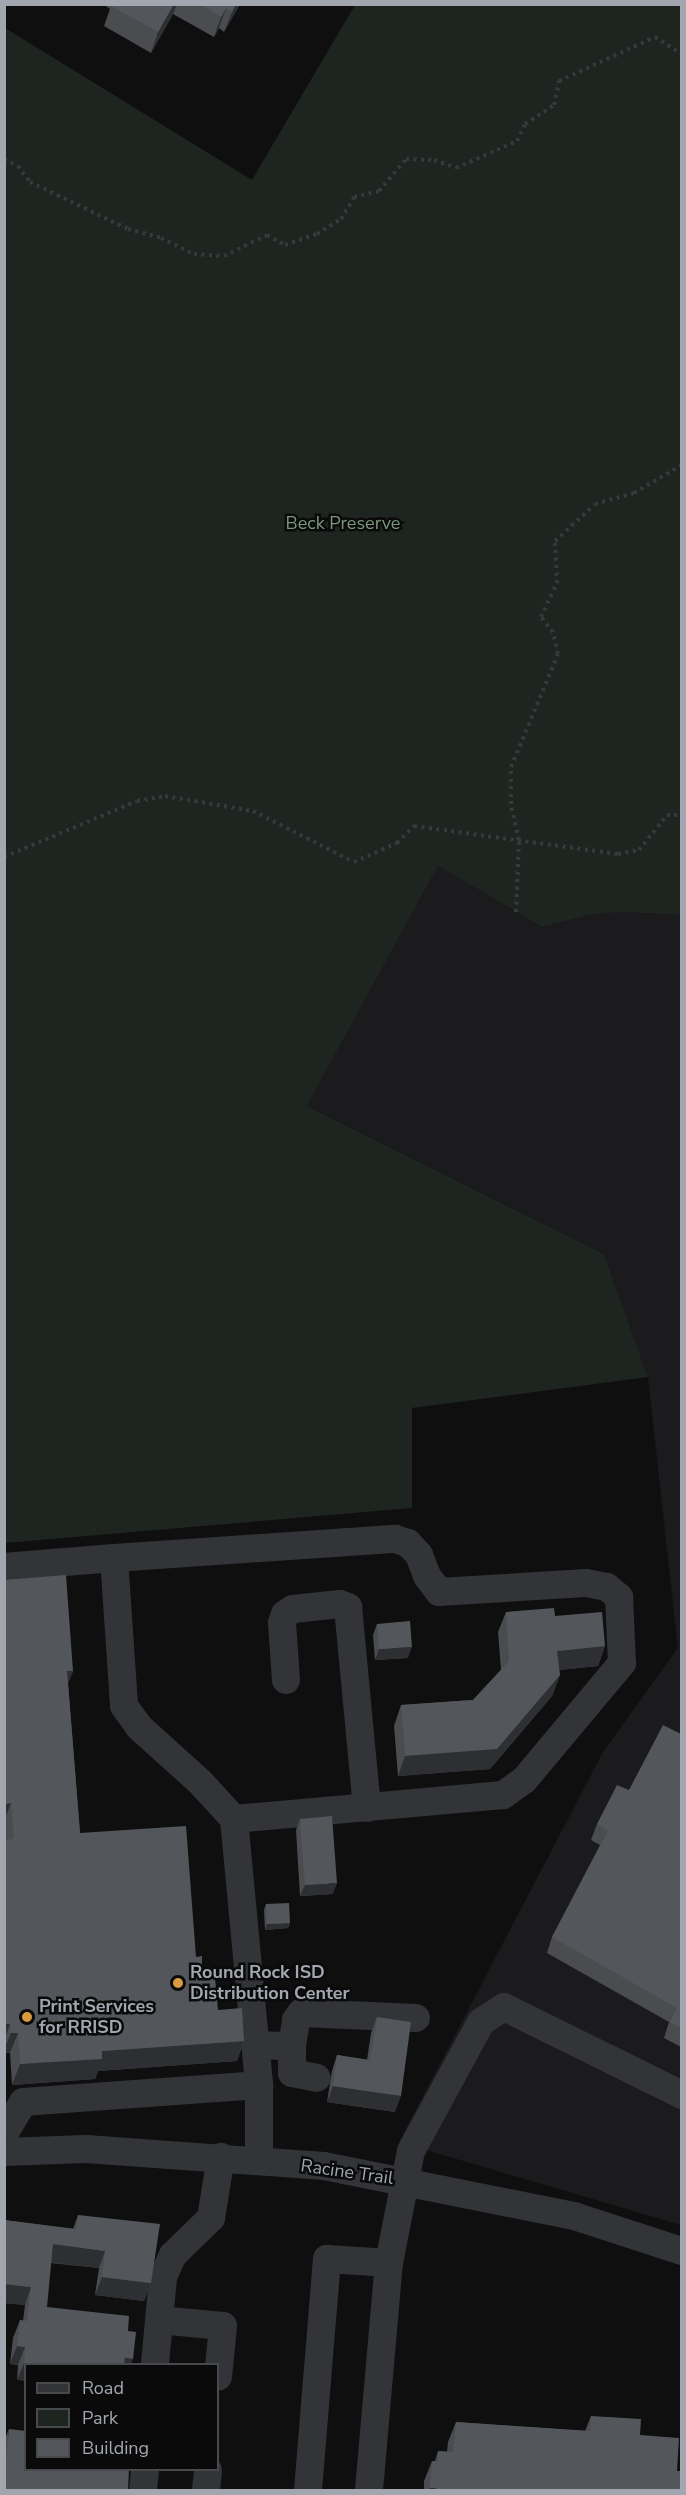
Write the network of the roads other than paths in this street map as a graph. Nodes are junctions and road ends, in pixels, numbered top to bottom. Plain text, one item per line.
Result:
1 (114, 1558) junction
2 (4, 1567) edge
3 (286, 1680) dead end
4 (367, 1808) junction
5 (234, 1819) junction
6 (416, 2018) dead end
7 (255, 2045) junction
8 (292, 2046) junction
9 (317, 2078) dead end
10 (259, 2085) junction
11 (681, 2095) edge
12 (14, 2103) edge
13 (4, 2134) edge
14 (4, 2152) edge
15 (221, 2157) junction
16 (259, 2161) junction
17 (404, 2180) junction
18 (681, 2251) edge
19 (388, 2263) junction
20 (159, 2320) junction
21 (155, 2363) edge
22 (219, 2367) edge
23 (145, 2471) edge
24 (208, 2471) edge
25 (143, 2490) edge
26 (206, 2490) edge
27 (308, 2490) edge
28 (369, 2490) edge

1 - 2 street
1 - 4 street
1 - 5 street
3 - 4 street
4 - 5 street
5 - 7 street
6 - 8 street
7 - 8 street
7 - 10 street
8 - 9 street
10 - 12 street
10 - 16 street
11 - 17 street
12 - 13 street
14 - 15 street, Racine Trail
15 - 16 street, Racine Trail
15 - 20 street
16 - 17 street, Racine Trail
17 - 18 street, Racine Trail
17 - 19 street
19 - 27 street
19 - 28 street
20 - 21 street
20 - 22 street
23 - 25 street
24 - 26 street

